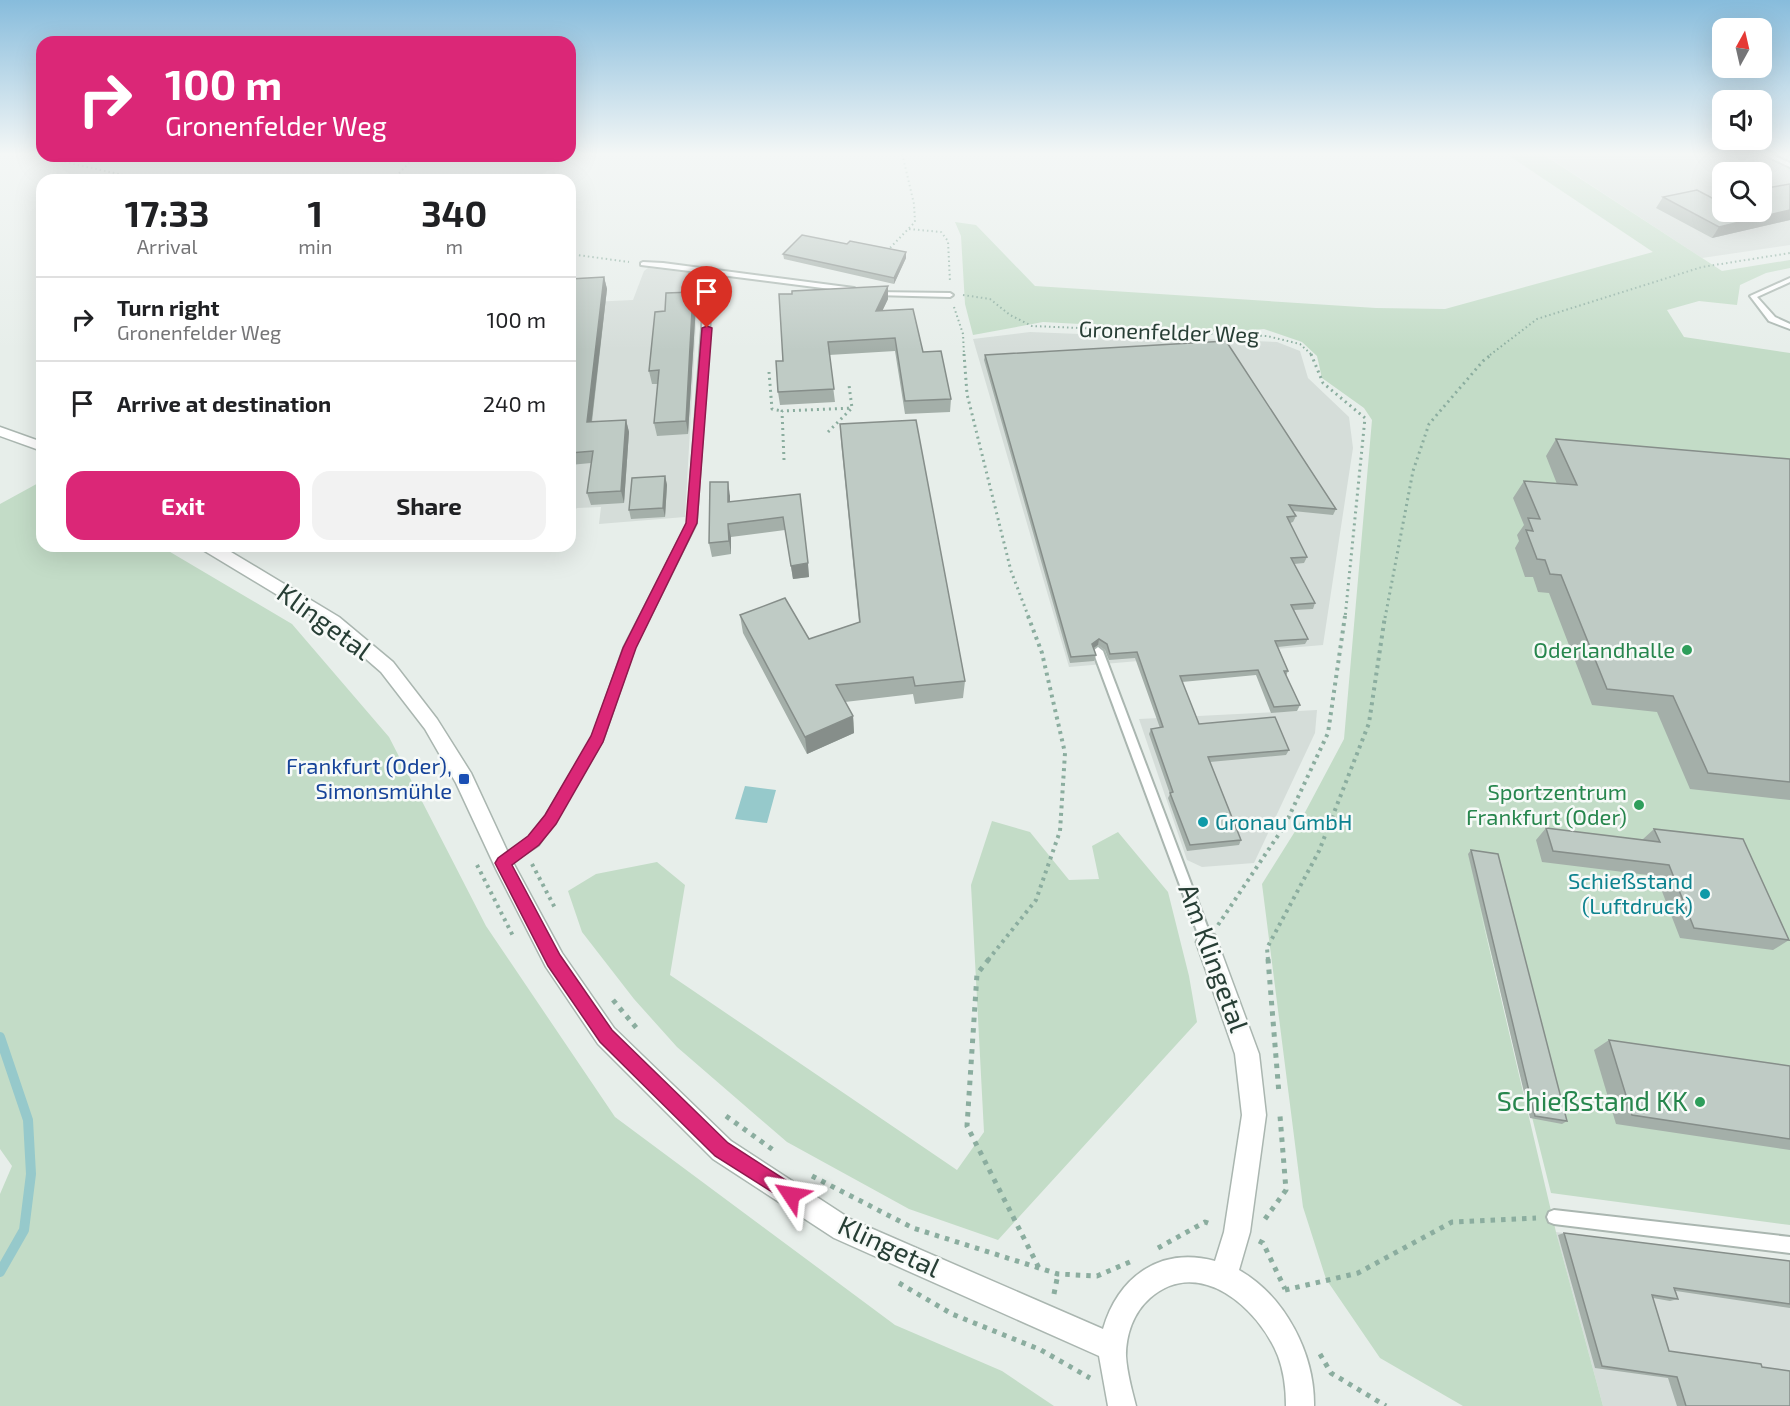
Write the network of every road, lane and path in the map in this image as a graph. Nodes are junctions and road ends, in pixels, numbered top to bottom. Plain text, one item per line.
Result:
1 (915, 219) edge
2 (909, 229) junction
3 (1790, 254) edge
4 (576, 255) edge
5 (881, 258) edge
6 (643, 264) joint
7 (710, 271) junction
8 (1790, 280) edge
9 (950, 295) junction
10 (1790, 327) edge
11 (769, 372) dead end
12 (849, 385) dead end
13 (852, 408) junction
14 (782, 411) junction
15 (0, 431) edge
16 (828, 432) dead end
17 (36, 445) edge
18 (784, 460) dead end
19 (219, 552) edge
20 (1098, 651) edge
21 (524, 848) junction
22 (474, 857) dead end
23 (503, 863) junction
24 (561, 919) dead end
25 (518, 942) dead end
26 (1207, 942) junction
27 (608, 995) dead end
28 (644, 1037) dead end
29 (1279, 1100) dead end
30 (1280, 1111) dead end
31 (723, 1114) dead end
32 (780, 1156) dead end
33 (810, 1175) dead end
34 (1554, 1217) joint
35 (1264, 1227) dead end
36 (1237, 1232) junction
37 (1264, 1235) dead end
38 (1263, 1243) junction
39 (1790, 1245) edge
40 (1154, 1250) dead end
41 (1135, 1260) dead end
42 (1039, 1269) junction
43 (1224, 1276) junction
44 (893, 1280) dead end
45 (1285, 1290) junction
46 (1290, 1298) dead end
47 (1315, 1344) dead end
48 (1113, 1348) junction
49 (1094, 1388) dead end
50 (1303, 1405) edge
51 (1122, 1406) edge
52 (1386, 1406) edge

1 - 2 path
2 - 5 path
2 - 9 path
3 - 29 path
4 - 6 path
6 - 7 lane
7 - 9 lane
7 - 21 lane
8 - 10 lane
9 - 26 path, Gronenfelder Weg
9 - 42 path
11 - 14 path
12 - 13 path
13 - 14 path
13 - 16 path
14 - 18 path
15 - 17 street
19 - 23 street, Klingetal
20 - 26 lane, Am Klingetal
21 - 23 lane
21 - 24 path
22 - 25 path
23 - 48 street, Klingetal
26 - 36 street, Am Klingetal
27 - 28 path
30 - 35 path
31 - 32 path
33 - 42 path
34 - 39 lane
34 - 45 path
36 - 38 path
36 - 40 path
36 - 43 street, Am Klingetal
37 - 38 path
38 - 45 path
41 - 42 path
43 - 48 street
43 - 50 street
44 - 49 path
45 - 46 path
47 - 52 path
48 - 51 street

